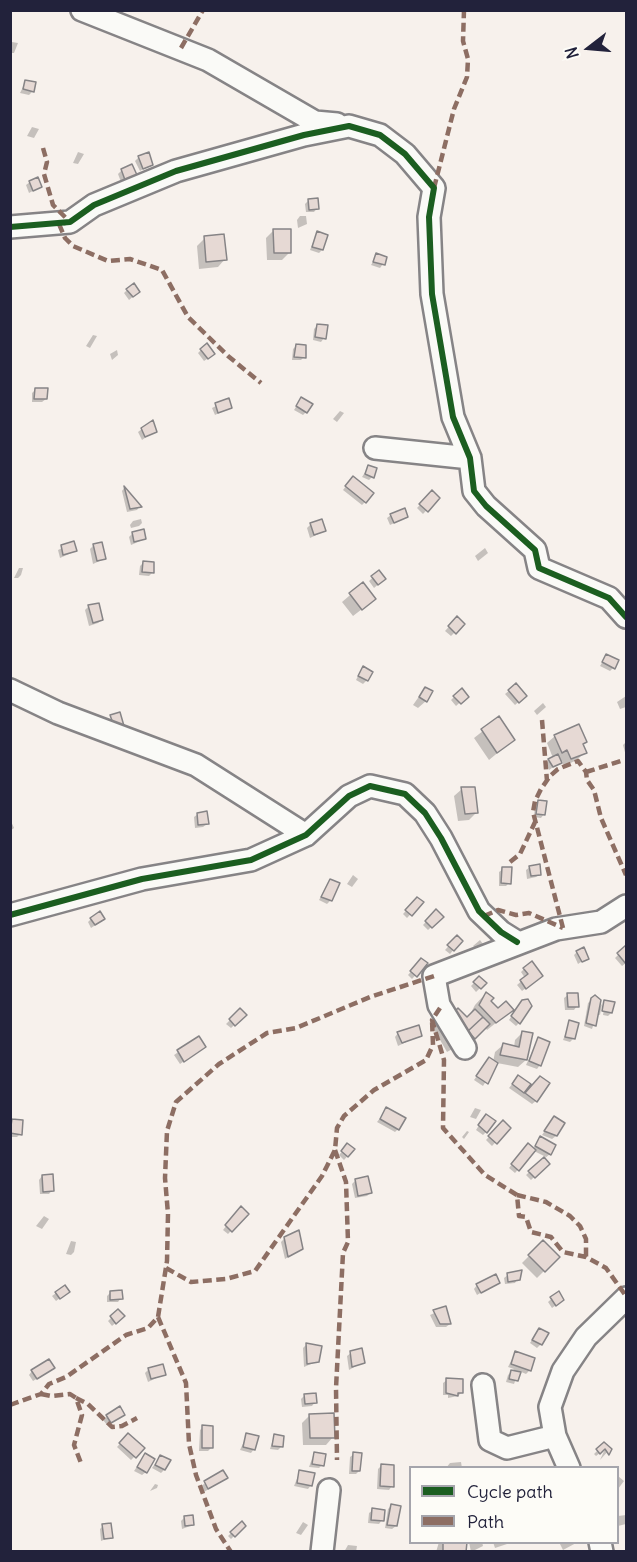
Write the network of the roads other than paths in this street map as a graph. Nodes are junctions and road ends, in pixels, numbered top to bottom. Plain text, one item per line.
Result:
1 (82, 10) edge
2 (349, 126) junction
3 (10, 227) edge
4 (375, 448) dead end
5 (470, 458) junction
6 (627, 617) edge
7 (10, 690) edge
8 (306, 835) junction
9 (627, 906) edge
10 (10, 915) edge
11 (517, 942) junction
12 (465, 1048) dead end
13 (627, 1298) edge
14 (618, 1321) edge
15 (483, 1385) dead end
16 (555, 1436) junction
17 (570, 1466) edge
18 (329, 1490) dead end
19 (322, 1551) edge

1 - 2 street
2 - 3 street
2 - 5 street
4 - 5 street
5 - 6 street
7 - 8 street
8 - 10 street
8 - 11 street
9 - 11 street
11 - 12 street
13 - 14 street
14 - 16 street
15 - 16 street
16 - 17 street
18 - 19 street

